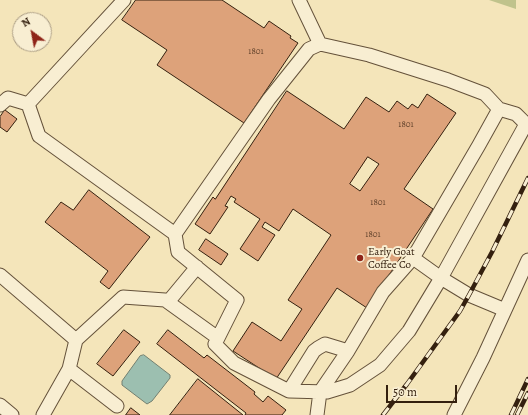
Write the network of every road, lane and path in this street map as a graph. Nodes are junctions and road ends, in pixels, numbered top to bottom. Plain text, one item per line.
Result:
1 (124, 0) edge
2 (298, 0) edge
3 (320, 44) junction
4 (28, 104) junction
5 (0, 105) edge
6 (499, 109) junction
7 (175, 234) junction
8 (413, 258) junction
9 (528, 260) edge
10 (197, 267) junction
11 (0, 275) edge
12 (441, 278) junction
13 (168, 302) junction
14 (505, 310) junction
15 (218, 338) junction
16 (76, 340) junction
17 (348, 350) junction
18 (69, 369) junction
19 (289, 391) junction
20 (320, 392) junction
21 (0, 404) edge
22 (117, 406) dead end
23 (12, 415) edge
24 (43, 415) edge
25 (318, 415) edge
26 (454, 415) edge

1 - 4 street
2 - 3 street
3 - 6 street
3 - 7 street
4 - 5 street
4 - 7 street
6 - 8 street
6 - 12 street
7 - 10 street
8 - 12 street
8 - 17 street
9 - 14 street
10 - 13 street
10 - 15 street
11 - 16 street
12 - 14 street
12 - 20 street
13 - 15 street
13 - 16 street
14 - 26 street
15 - 19 street
16 - 18 street
17 - 19 street
17 - 20 street
18 - 22 street
18 - 24 street
19 - 20 street
20 - 25 street
21 - 23 street

